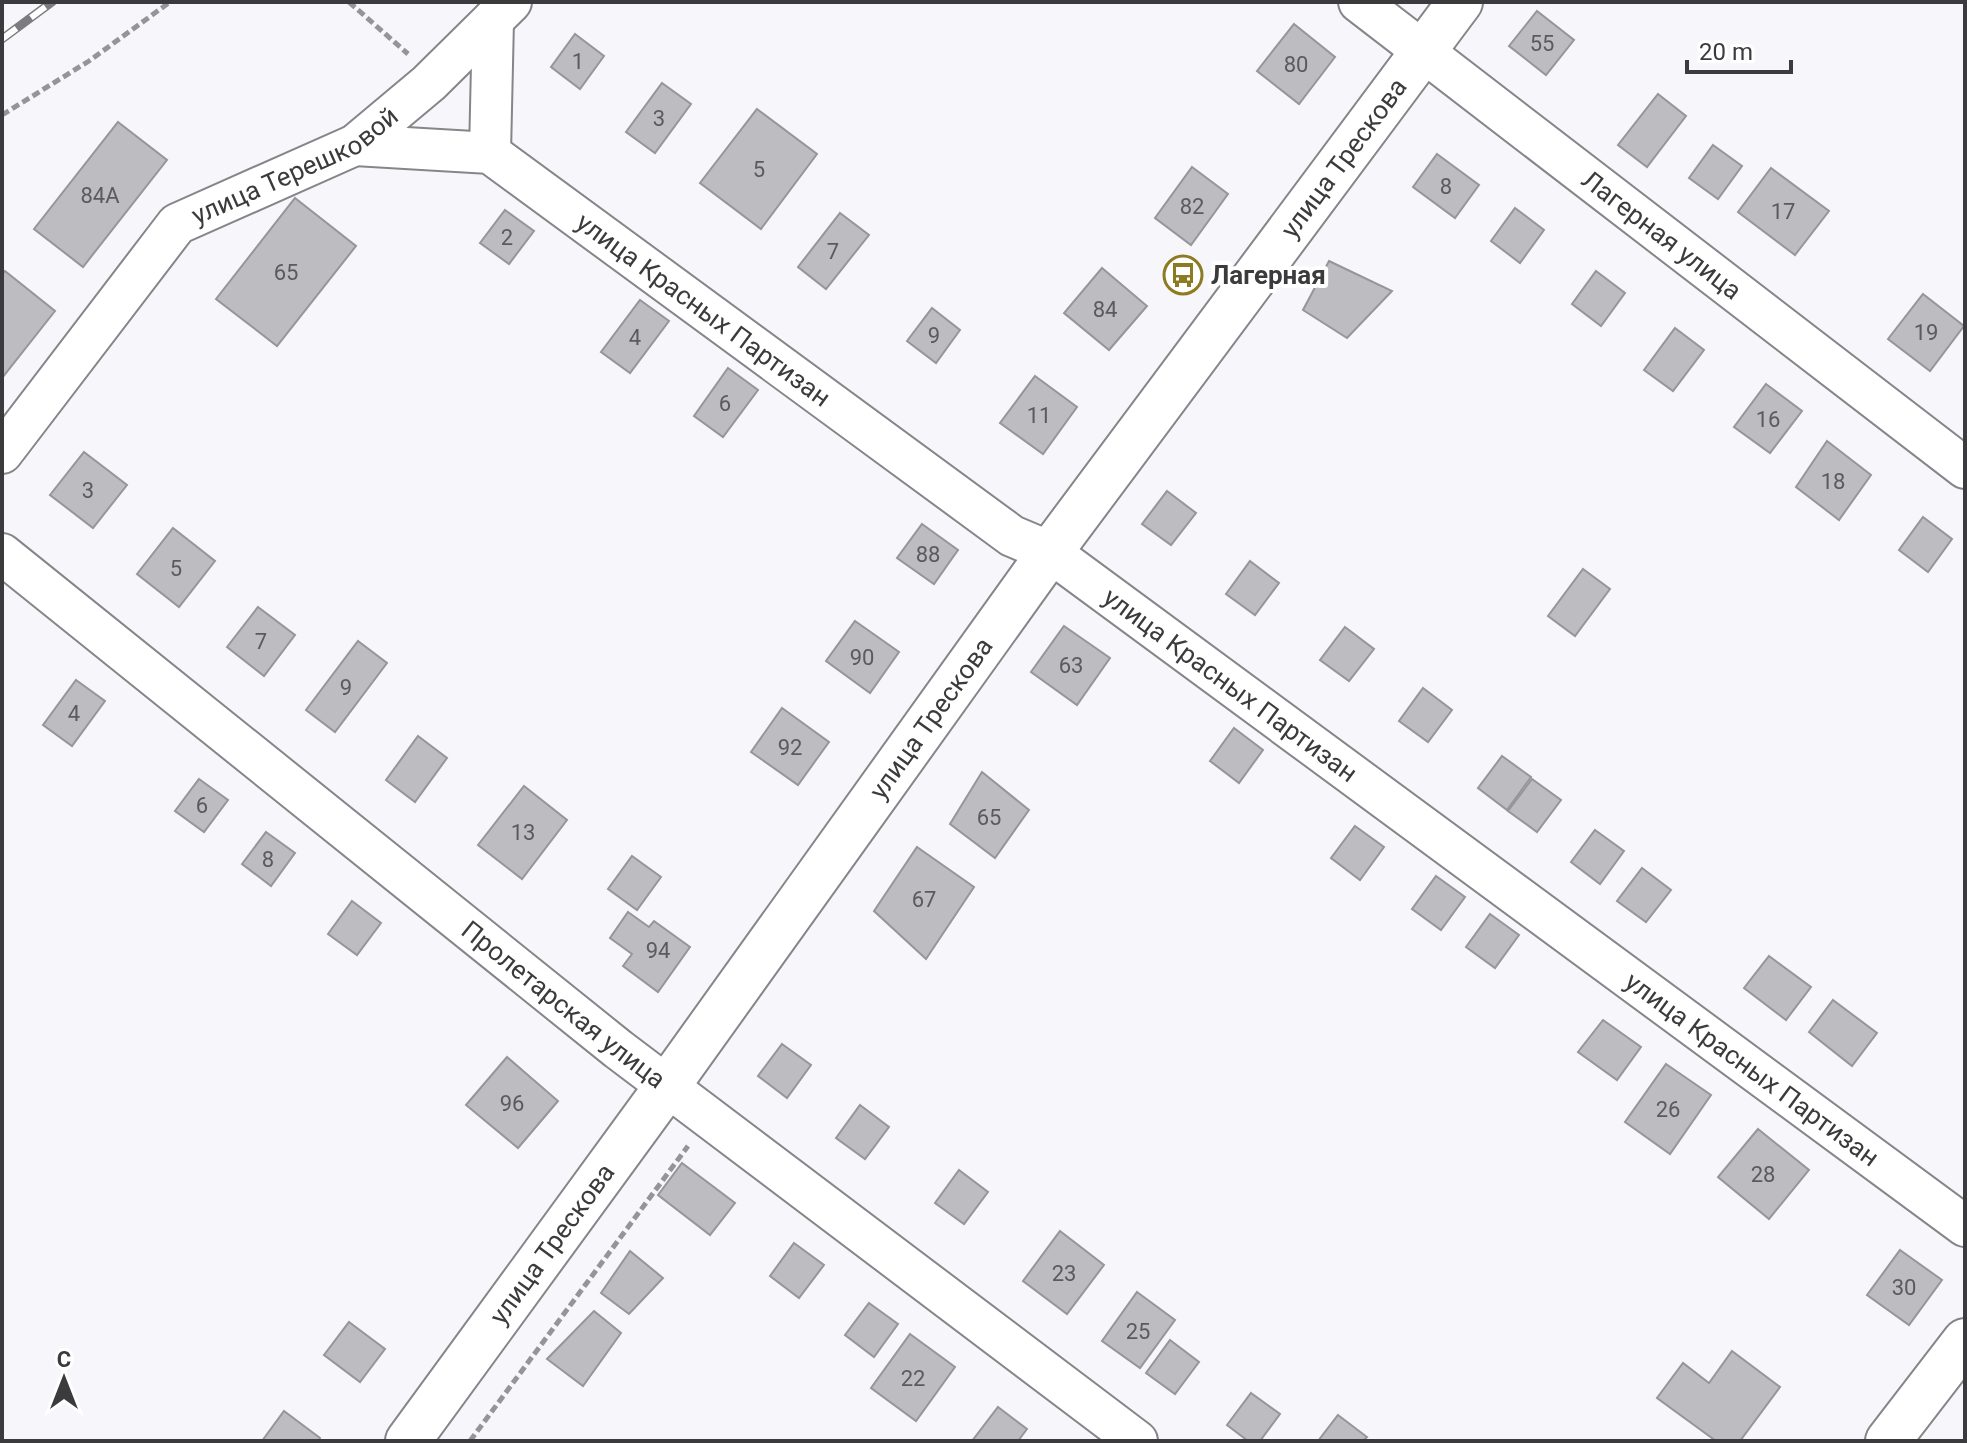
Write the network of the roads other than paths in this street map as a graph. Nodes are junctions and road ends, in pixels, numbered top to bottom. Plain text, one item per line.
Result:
1 (1359, 2) edge
2 (1460, 2) edge
3 (502, 11) edge
4 (1421, 51) junction
5 (355, 145) junction
6 (490, 153) junction
7 (2, 453) edge
8 (1965, 468) edge
9 (1050, 552) junction
10 (2, 554) edge
11 (668, 1085) junction
12 (1965, 1226) edge
13 (1965, 1341) edge
14 (408, 1441) edge
15 (1137, 1441) edge
16 (1888, 1441) edge

1 - 4 street, Лагерная улица
2 - 4 main road, улица Трескова
3 - 5 street, улица Терешковой
3 - 6 street
4 - 8 street, Лагерная улица
4 - 9 main road, улица Трескова
5 - 6 street
5 - 7 street, улица Терешковой
6 - 9 street, улица Красных Партизан
9 - 11 main road, улица Трескова
9 - 12 street, улица Красных Партизан
10 - 11 street, Пролетарская улица
11 - 14 main road, улица Трескова
11 - 15 street, Пролетарская улица
13 - 16 main road

